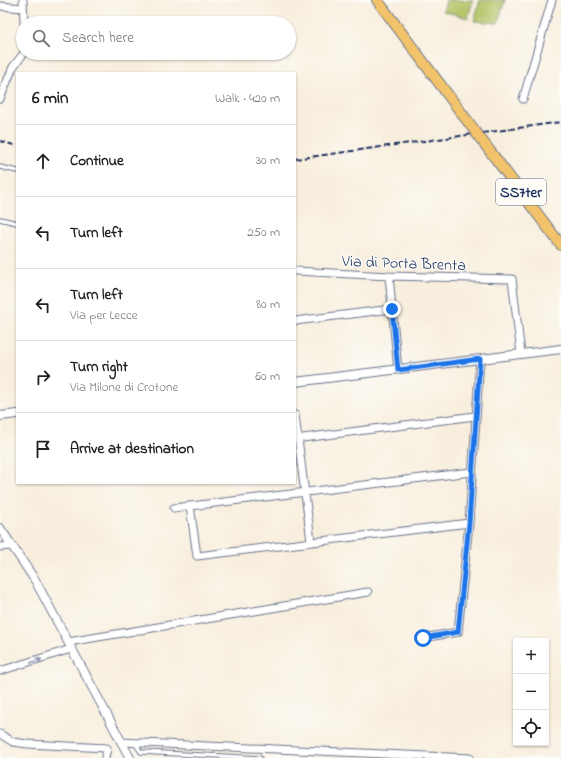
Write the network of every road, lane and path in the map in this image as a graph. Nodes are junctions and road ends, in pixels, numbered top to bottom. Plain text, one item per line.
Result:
1 (23, 0) edge
2 (377, 0) edge
3 (552, 0) edge
4 (0, 6) edge
5 (23, 8) junction
6 (24, 16) edge
7 (18, 60) edge
8 (0, 98) edge
9 (523, 99) dead end
10 (0, 167) edge
11 (16, 171) edge
12 (0, 219) edge
13 (16, 223) edge
14 (561, 245) edge
15 (296, 271) edge
16 (389, 276) junction
17 (392, 309) junction
18 (296, 321) edge
19 (561, 349) edge
20 (521, 354) junction
21 (480, 359) junction
22 (398, 370) junction
23 (296, 382) edge
24 (16, 414) edge
25 (0, 416) edge
26 (475, 416) junction
27 (296, 439) edge
28 (471, 472) junction
29 (305, 492) junction
30 (190, 506) junction
31 (174, 508) dead end
32 (469, 523) junction
33 (0, 528) edge
34 (311, 541) junction
35 (11, 546) junction
36 (0, 547) edge
37 (368, 592) dead end
38 (423, 638) dead end
39 (70, 646) junction
40 (0, 671) edge
41 (0, 734) edge
42 (121, 742) junction
43 (135, 743) junction
44 (405, 756) edge
45 (105, 758) edge
46 (130, 758) edge
47 (260, 758) edge
48 (470, 758) edge

1 - 5 street
2 - 14 main road, SS7ter, bridge
3 - 9 street
4 - 5 street
5 - 6 street
7 - 8 street
10 - 11 lane
12 - 13 lane
15 - 16 street, Via di Porta Brenta
16 - 17 street
16 - 20 street, Via di Porta Brenta
17 - 18 street
17 - 22 street
19 - 20 street
20 - 21 street
21 - 22 street
21 - 26 street
22 - 23 street
24 - 25 street
26 - 27 street
26 - 28 street
27 - 29 street
28 - 29 street
28 - 32 street
29 - 30 street
29 - 34 street
30 - 31 street
30 - 34 street
32 - 34 street
32 - 38 street
33 - 35 street
35 - 36 street
35 - 39 street
37 - 39 street
40 -> 39 street
39 - 42 street
41 - 45 street
42 - 43 street
42 - 46 street
43 - 44 street
43 - 47 lane
44 - 48 street

